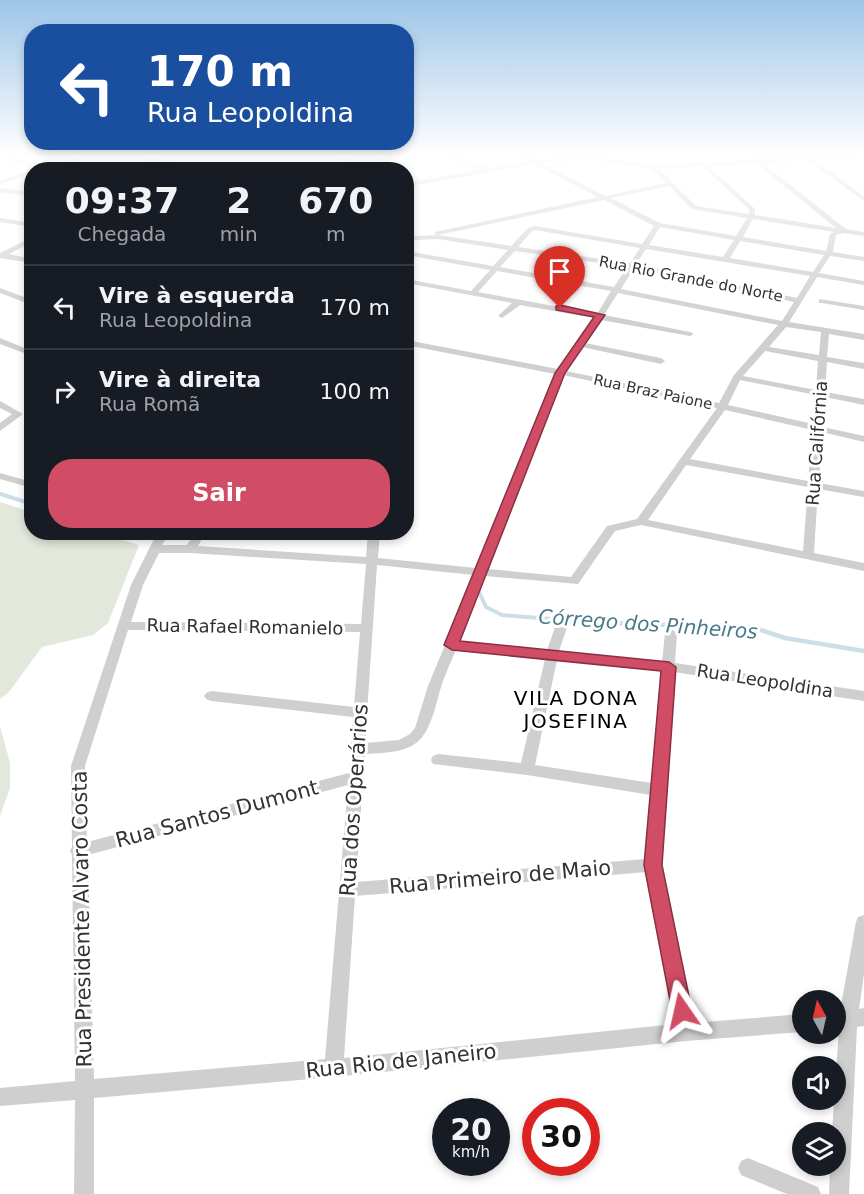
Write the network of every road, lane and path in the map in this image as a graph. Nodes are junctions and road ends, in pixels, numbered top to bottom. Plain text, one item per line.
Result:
1 (540, 211) edge
2 (629, 211) edge
3 (711, 211) edge
4 (753, 211) edge
5 (819, 211) edge
6 (751, 217) junction
7 (0, 220) edge
8 (24, 224) edge
9 (658, 225) junction
10 (844, 231) junction
11 (864, 234) edge
12 (414, 236) edge
13 (414, 237) edge
14 (739, 238) junction
15 (24, 243) edge
16 (644, 246) junction
17 (515, 247) junction
18 (829, 252) junction
19 (414, 254) edge
20 (1, 255) edge
21 (24, 259) edge
22 (726, 259) junction
23 (864, 259) edge
24 (633, 266) junction
25 (496, 269) junction
26 (815, 274) junction
27 (414, 282) edge
28 (864, 283) edge
29 (616, 290) junction
30 (0, 291) edge
31 (474, 292) junction
32 (24, 300) edge
33 (797, 300) junction
34 (519, 301) junction
35 (822, 301) dead end
36 (864, 308) edge
37 (600, 315) junction
38 (502, 316) dead end
39 (784, 324) junction
40 (825, 330) junction
41 (690, 334) dead end
42 (864, 337) edge
43 (0, 341) edge
44 (414, 344) edge
45 (580, 344) junction
46 (762, 348) junction
47 (24, 351) edge
48 (824, 359) junction
49 (662, 361) dead end
50 (864, 366) edge
51 (560, 373) junction
52 (737, 377) junction
53 (820, 393) junction
54 (864, 402) edge
55 (0, 404) edge
56 (722, 407) junction
57 (0, 428) edge
58 (818, 429) junction
59 (864, 439) edge
60 (682, 461) junction
61 (0, 476) edge
62 (24, 483) edge
63 (814, 485) junction
64 (864, 494) edge
65 (640, 522) junction
66 (159, 540) edge
67 (196, 540) edge
68 (373, 540) edge
69 (155, 549) junction
70 (190, 549) junction
71 (808, 556) junction
72 (372, 561) junction
73 (864, 567) edge
74 (482, 572) junction
75 (564, 619) dead end
76 (123, 626) junction
77 (367, 628) junction
78 (671, 633) dead end
79 (452, 645) junction
80 (552, 654) junction
81 (669, 667) junction
82 (211, 696) dead end
83 (864, 696) edge
84 (360, 713) junction
85 (358, 749) junction
86 (438, 760) dead end
87 (527, 769) junction
88 (356, 777) junction
89 (658, 790) junction
90 (78, 851) junction
91 (653, 865) junction
92 (347, 890) junction
93 (864, 922) edge
94 (849, 1019) edge
95 (792, 1024) edge
96 (686, 1032) junction
97 (334, 1068) junction
98 (85, 1090) junction
99 (0, 1097) edge
100 (748, 1168) dead end
101 (84, 1194) edge
102 (811, 1194) edge
103 (839, 1194) edge

1 - 12 street
2 - 9 street
3 - 6 street
4 - 6 street
5 - 10 street
6 - 10 street
6 - 14 street
7 - 8 street
9 - 14 street
9 - 16 street
10 - 11 street
10 - 18 street
13 - 17 street, Rua Rio Grande do Norte
14 - 18 street
14 - 22 street
15 - 20 street
16 - 17 street
16 - 22 street
16 - 24 street
17 - 24 street, Rua Rio Grande do Norte
17 - 25 street
18 - 23 street
18 - 26 street
19 - 25 street
20 - 21 street
22 - 26 street
24 - 29 street
24 - 33 street, Rua Rio Grande do Norte
25 - 29 street
25 - 31 street
26 - 28 street
26 - 33 street
27 - 31 street
29 - 37 street
29 - 39 street
30 - 32 street
31 - 34 street
33 - 39 street
34 - 37 street
34 - 38 street
35 - 36 street
37 - 41 street
37 - 45 street
39 - 40 street
39 - 46 street
40 - 42 street
40 - 48 street, Rua Califórnia
43 - 47 street
44 - 51 street, Rua Braz Paione
45 - 49 street
45 - 51 street
46 - 48 street
46 - 52 street
48 - 50 street
48 - 53 street, Rua Califórnia
51 - 56 street, Rua Braz Paione
51 - 74 street
52 - 53 street
52 - 56 street
53 - 54 street
53 - 58 street, Rua Califórnia
55 - 57 street
56 - 58 street, Rua Braz Paione
56 - 60 street
58 - 59 street, Rua Braz Paione
58 - 63 street, Rua Califórnia
60 - 63 street
60 - 65 street
61 - 62 street
63 - 64 street
63 - 71 street, Rua Califórnia
65 - 71 street
65 - 74 street
66 - 69 street, Rua Presidente Alvaro Costa
67 - 70 street
68 - 72 street, Rua dos Operários
69 - 70 street
69 - 76 street, Rua Presidente Alvaro Costa
70 - 72 street
71 - 73 street
72 - 74 street
72 - 77 street, Rua dos Operários
74 - 79 street
75 - 80 street
76 - 77 street, Rua Rafael Romanielo
76 - 90 street, Rua Presidente Alvaro Costa
77 - 84 street, Rua dos Operários
78 - 81 street
79 - 80 street, Rua Leopoldina
79 - 85 street
80 - 81 street, Rua Leopoldina
80 - 87 street
81 - 83 street, Rua Leopoldina
81 - 89 street
82 - 84 street
84 - 85 street, Rua dos Operários
85 - 88 street, Rua dos Operários
86 - 87 street
87 - 89 street
88 - 90 street, Rua Santos Dumont
88 - 92 street, Rua dos Operários
89 - 91 street
90 - 98 street, Rua Presidente Alvaro Costa
91 - 92 street, Rua Primeiro de Maio
91 - 96 street
92 - 97 street, Rua dos Operários
93 - 94 street
94 - 103 street
95 - 96 street, Rua Rio de Janeiro
96 - 97 street, Rua Rio de Janeiro
97 - 98 street, Rua Rio de Janeiro
98 - 99 street, Rua Rio de Janeiro
98 - 101 street, Rua Presidente Alvaro Costa
100 - 102 street

